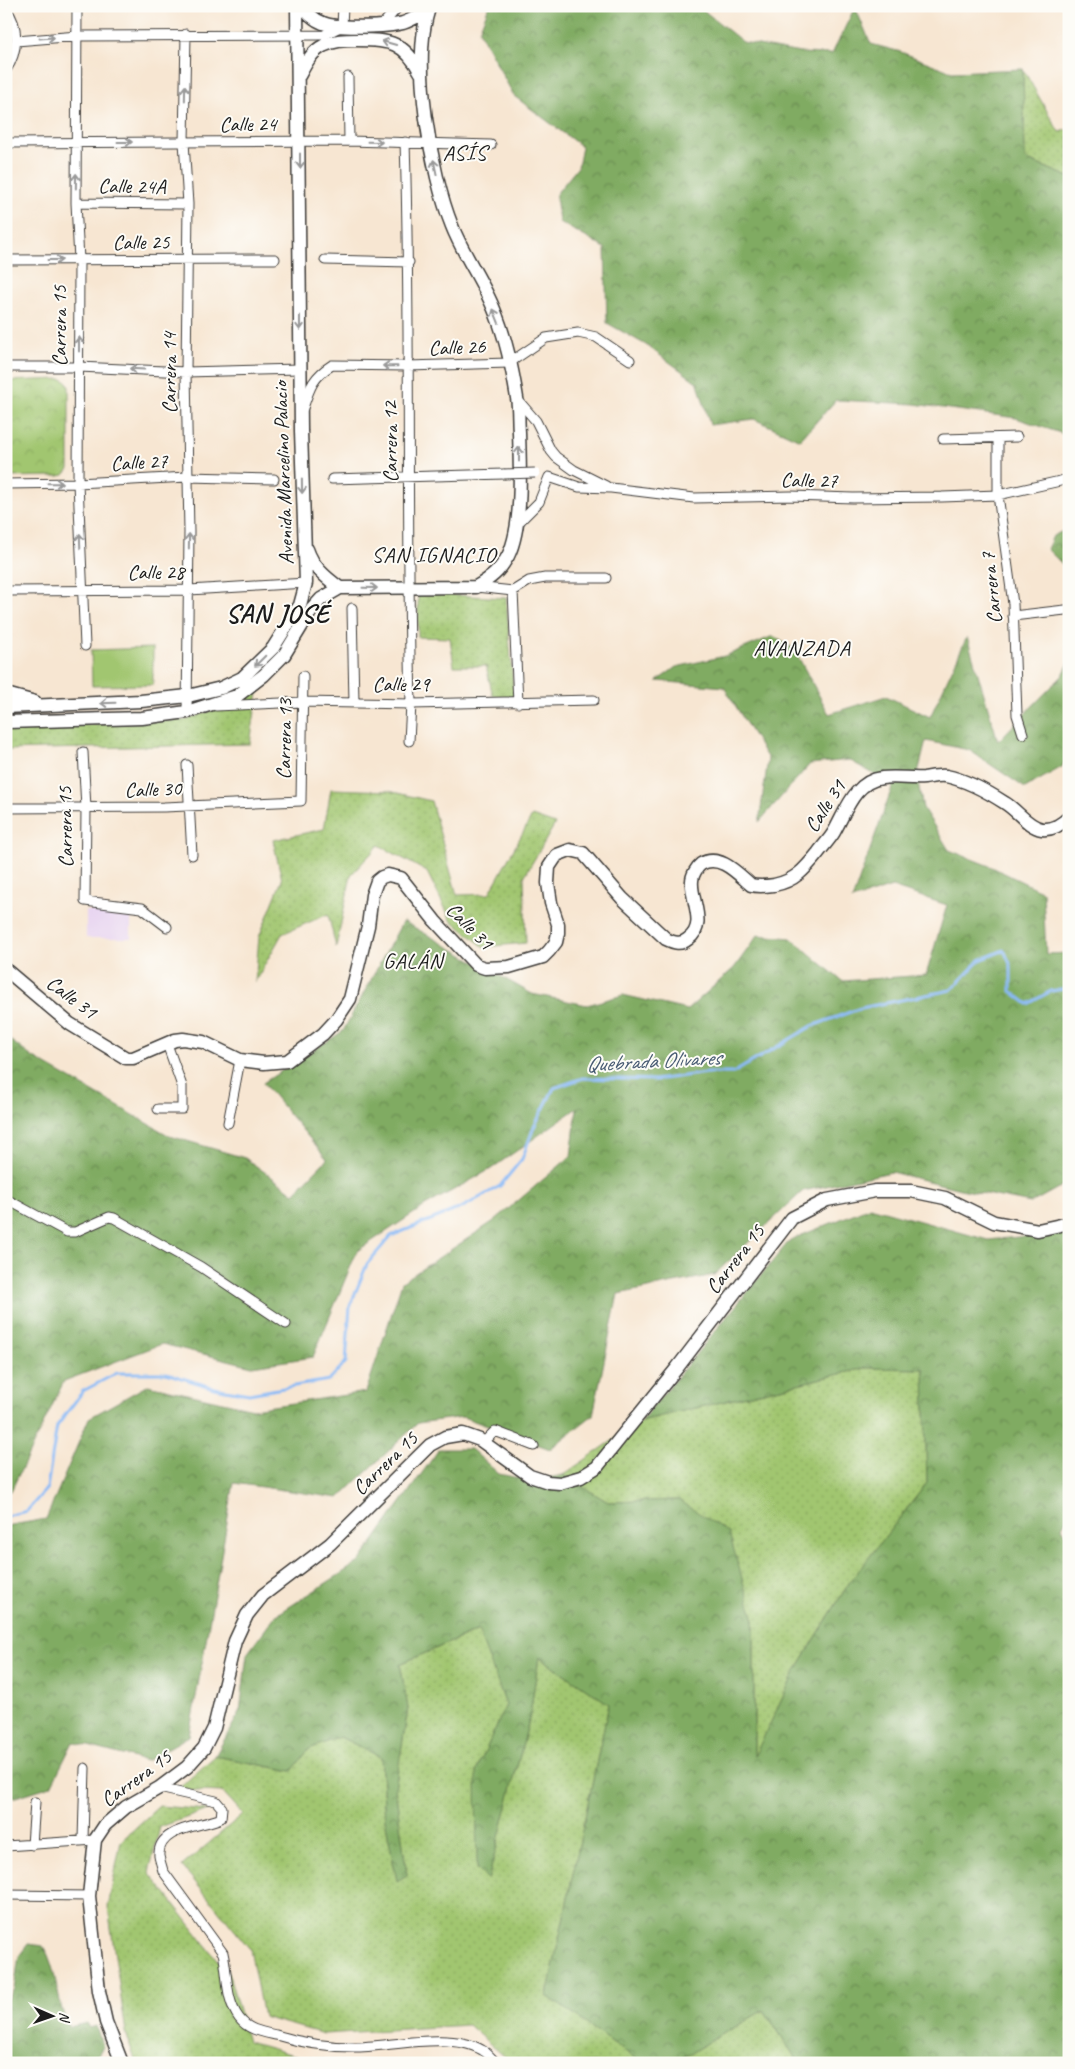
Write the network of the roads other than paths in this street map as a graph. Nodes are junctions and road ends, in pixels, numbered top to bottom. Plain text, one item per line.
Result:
1 (77, 6) edge
2 (297, 6) edge
3 (302, 6) edge
4 (343, 6) edge
5 (399, 6) edge
6 (6, 9) edge
7 (429, 9) edge
8 (382, 25) junction
9 (342, 26) junction
10 (186, 34) junction
11 (78, 36) junction
12 (298, 36) junction
13 (16, 41) junction
14 (6, 70) edge
15 (422, 75) junction
16 (299, 77) junction
17 (348, 77) dead end
18 (300, 141) junction
19 (349, 141) junction
20 (77, 142) junction
21 (184, 142) junction
22 (406, 142) junction
23 (6, 143) edge
24 (430, 144) junction
25 (490, 145) dead end
26 (76, 202) junction
27 (188, 204) junction
28 (188, 259) junction
29 (276, 259) dead end
30 (6, 260) edge
31 (79, 260) junction
32 (325, 260) dead end
33 (409, 262) junction
34 (630, 360) dead end
35 (509, 363) junction
36 (408, 366) junction
37 (79, 367) junction
38 (6, 368) edge
39 (300, 369) junction
40 (186, 372) junction
41 (518, 399) junction
42 (301, 416) junction
43 (1017, 437) dead end
44 (998, 438) junction
45 (943, 439) dead end
46 (536, 473) dead end
47 (407, 477) junction
48 (187, 478) junction
49 (274, 479) dead end
50 (332, 479) dead end
51 (1069, 479) edge
52 (78, 483) junction
53 (6, 484) edge
54 (611, 488) junction
55 (998, 495) junction
56 (516, 526) junction
57 (303, 538) junction
58 (606, 578) dead end
59 (306, 583) junction
60 (476, 587) junction
61 (340, 588) junction
62 (408, 589) junction
63 (6, 590) edge
64 (82, 590) junction
65 (188, 590) junction
66 (513, 590) junction
67 (352, 608) dead end
68 (1065, 610) dead end
69 (1013, 616) junction
70 (86, 646) dead end
71 (303, 676) dead end
72 (6, 694) edge
73 (188, 696) junction
74 (594, 700) dead end
75 (303, 702) junction
76 (354, 703) junction
77 (518, 703) junction
78 (411, 704) junction
79 (45, 705) junction
80 (6, 707) edge
81 (208, 707) junction
82 (187, 712) junction
83 (6, 722) edge
84 (1023, 734) dead end
85 (409, 742) dead end
86 (83, 752) dead end
87 (187, 765) dead end
88 (301, 802) joint
89 (190, 805) junction
90 (6, 808) edge
91 (86, 808) junction
92 (1069, 817) edge
93 (192, 855) dead end
94 (167, 927) dead end
95 (6, 970) edge
96 (167, 1044) junction
97 (240, 1060) junction
98 (158, 1109) dead end
99 (228, 1124) dead end
100 (6, 1199) edge
101 (1069, 1221) edge
102 (286, 1324) dead end
103 (483, 1443) junction
104 (534, 1446) dead end
105 (85, 1768) dead end
106 (159, 1788) junction
107 (35, 1802) dead end
108 (89, 1840) junction
109 (32, 1845) junction
110 (6, 1846) edge
111 (6, 1895) edge
112 (89, 1896) junction
113 (122, 2063) edge
114 (496, 2063) edge

1 - 11 street, Carrera 15
2 - 12 main road, Avenida Marcelino Palacio
3 - 9 main road
4 - 9 street
5 - 8 street
6 - 13 street
7 - 8 main road
7 - 15 main road
8 - 9 main road
9 - 12 street
10 - 11 street
10 - 12 street
21 -> 10 street, Carrera 14
13 -> 11 street
11 - 20 street, Carrera 15
12 - 16 main road, Avenida Marcelino Palacio
13 - 14 street
15 -> 16 main road
15 - 24 main road
16 - 18 main road, Avenida Marcelino Palacio
17 - 19 street
18 - 19 street, Calle 24
18 - 21 street, Calle 24
18 -> 39 main road, Avenida Marcelino Palacio
19 -> 22 street, Calle 24
20 -> 21 street, Calle 24
20 - 23 street, Calle 24
26 -> 20 street, Carrera 15
21 - 27 street, Carrera 14
22 - 24 street, Calle 24
22 - 33 street, Carrera 12
24 - 25 street, Calle 24
35 -> 24 main road
26 - 27 street, Calle 24A
26 - 31 street, Carrera 15
27 - 28 street, Carrera 14
28 - 29 street, Calle 25
28 - 31 street, Calle 25
28 - 40 street, Carrera 14
30 -> 31 street, Calle 25
37 -> 31 street, Carrera 15
32 - 33 street
33 - 36 street, Carrera 12
34 - 35 street, Calle 26
35 - 36 street, Calle 26
35 - 41 main road
36 -> 42 street, Calle 26
36 - 47 street, Carrera 12
37 - 38 street
40 -> 37 street
37 - 52 street, Carrera 15
39 - 40 street
39 - 42 main road, Avenida Marcelino Palacio
40 - 48 street, Carrera 14
41 - 54 street
56 -> 41 main road
42 -> 57 main road, Avenida Marcelino Palacio
43 - 44 street
44 - 45 street
44 - 55 street, Carrera 7
46 - 47 street, bridge
47 - 50 street
47 - 62 street, Carrera 12
48 - 49 street, Calle 27
48 - 52 street, Calle 27
65 -> 48 street, Carrera 14
51 - 55 street, Calle 27
53 -> 52 street, Calle 27
64 -> 52 street, Carrera 15
54 - 55 street, Calle 27
54 - 56 street, Calle 27
55 - 69 street, Carrera 7
56 - 60 main road
57 - 59 main road, Avenida Marcelino Palacio
57 - 61 main road
58 - 66 street
59 - 65 street, Calle 28
59 -> 73 main road, Avenida Marcelino Palacio
60 - 62 main road
60 - 66 street
61 -> 62 main road
61 - 81 main road
62 - 78 street, Carrera 12
63 - 64 street, Calle 28
64 - 65 street, Calle 28
64 - 70 street, Carrera 15
65 - 73 street, Carrera 14
66 - 77 street
67 - 76 street
68 - 69 street
69 - 84 street, Carrera 7
71 - 75 street, Carrera 13
72 - 79 main road
73 -> 79 main road, Avenida Marcelino Palacio
73 - 82 street, Carrera 14
74 - 77 street, Calle 29
75 - 76 street, Calle 29
75 - 81 street, Calle 29
75 - 88 street, Carrera 13
76 - 78 street, Calle 29
77 - 78 street, Calle 29
78 - 85 street, Carrera 12
79 - 80 main road, Avenida Marcelino Palacio
81 - 82 main road
82 - 83 main road
86 - 91 street, Carrera 15
87 - 89 street
88 - 89 street, Calle 30
89 - 91 street, Calle 30
89 - 93 street
90 - 91 street, Calle 30
91 - 94 street, Carrera 15
92 - 97 main road, Calle 31
95 - 96 main road, Calle 31
96 - 97 main road, Calle 31
96 - 98 street
97 - 99 street
100 - 102 street
101 - 103 main road, Carrera 15
103 - 104 street
103 - 106 main road, Carrera 15
105 - 108 street
106 - 108 main road, Carrera 15
106 - 114 street
107 - 109 street
108 - 109 street
108 - 112 main road
109 - 110 street
111 - 112 street
112 - 113 main road

